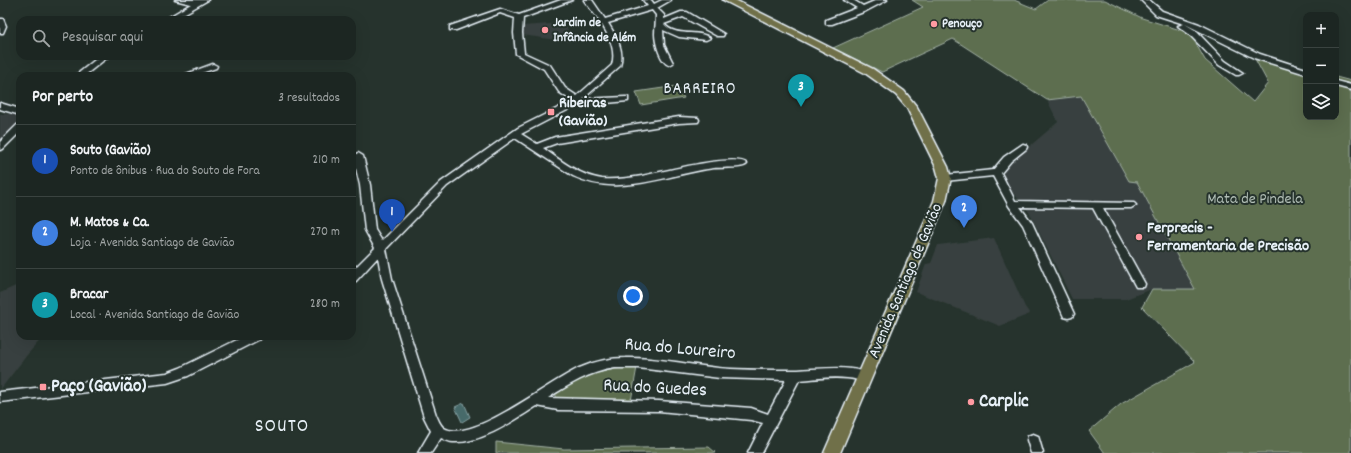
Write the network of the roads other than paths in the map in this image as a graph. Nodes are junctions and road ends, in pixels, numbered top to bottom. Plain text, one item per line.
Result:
1 (179, 0) edge
2 (568, 0) edge
3 (588, 0) edge
4 (646, 0) edge
5 (667, 0) edge
6 (728, 0) edge
7 (848, 0) edge
8 (883, 0) edge
9 (1145, 0) edge
10 (201, 2) edge
11 (653, 6) junction
12 (863, 9) junction
13 (175, 16) edge
14 (519, 17) junction
15 (1177, 20) junction
16 (0, 21) edge
17 (604, 22) junction
18 (829, 22) dead end
19 (660, 24) junction
20 (453, 28) dead end
21 (0, 31) edge
22 (720, 34) dead end
23 (706, 38) dead end
24 (100, 60) edge
25 (669, 63) dead end
26 (212, 66) dead end
27 (1303, 71) edge
28 (84, 72) edge
29 (196, 72) edge
30 (1239, 73) dead end
31 (1339, 84) edge
32 (1351, 88) edge
33 (625, 99) dead end
34 (578, 101) junction
35 (0, 106) edge
36 (16, 111) edge
37 (695, 120) dead end
38 (16, 131) edge
39 (515, 134) junction
40 (0, 147) edge
41 (538, 147) junction
42 (1023, 147) dead end
43 (358, 156) dead end
44 (742, 164) dead end
45 (996, 174) junction
46 (945, 178) junction
47 (1012, 204) junction
48 (1096, 205) junction
49 (1131, 205) dead end
50 (381, 248) junction
51 (356, 274) edge
52 (1140, 284) dead end
53 (1068, 314) dead end
54 (248, 340) edge
55 (795, 375) junction
56 (865, 377) junction
57 (0, 397) edge
58 (536, 399) junction
59 (771, 420) junction
60 (438, 431) junction
61 (424, 453) edge
62 (754, 453) edge
63 (832, 453) edge

1 - 10 street
2 - 14 street
3 - 17 street
4 - 11 street
5 - 11 street
6 - 46 main road
7 - 12 street
8 - 12 street
9 - 15 street
10 - 13 street
11 - 17 street
11 - 19 street
12 - 18 street
14 - 20 street
14 - 34 street
15 - 27 street
15 - 30 street
16 - 21 street
17 - 34 street
19 - 22 street
19 - 23 street
19 - 25 street
24 - 28 street
26 - 29 street
31 - 32 street
33 - 34 street
34 - 39 street
35 - 36 street
37 - 41 street
38 - 40 street
39 - 41 street
39 - 50 street
41 - 44 street
42 - 45 street
43 - 50 street
45 - 46 street
45 - 47 street
46 - 56 main road, Avenida Santiago de Gavião
47 - 48 street
47 - 53 street
48 - 49 street
48 - 52 street
50 - 51 street
50 - 60 street
54 - 57 street
55 - 56 street, Rua do Loureiro
55 - 58 street, Rua do Loureiro
55 - 59 street
56 - 63 main road, Avenida Santiago de Gavião
58 - 59 street, Rua do Guedes
58 - 60 street, Rua do Loureiro
59 - 62 street
60 - 61 street

